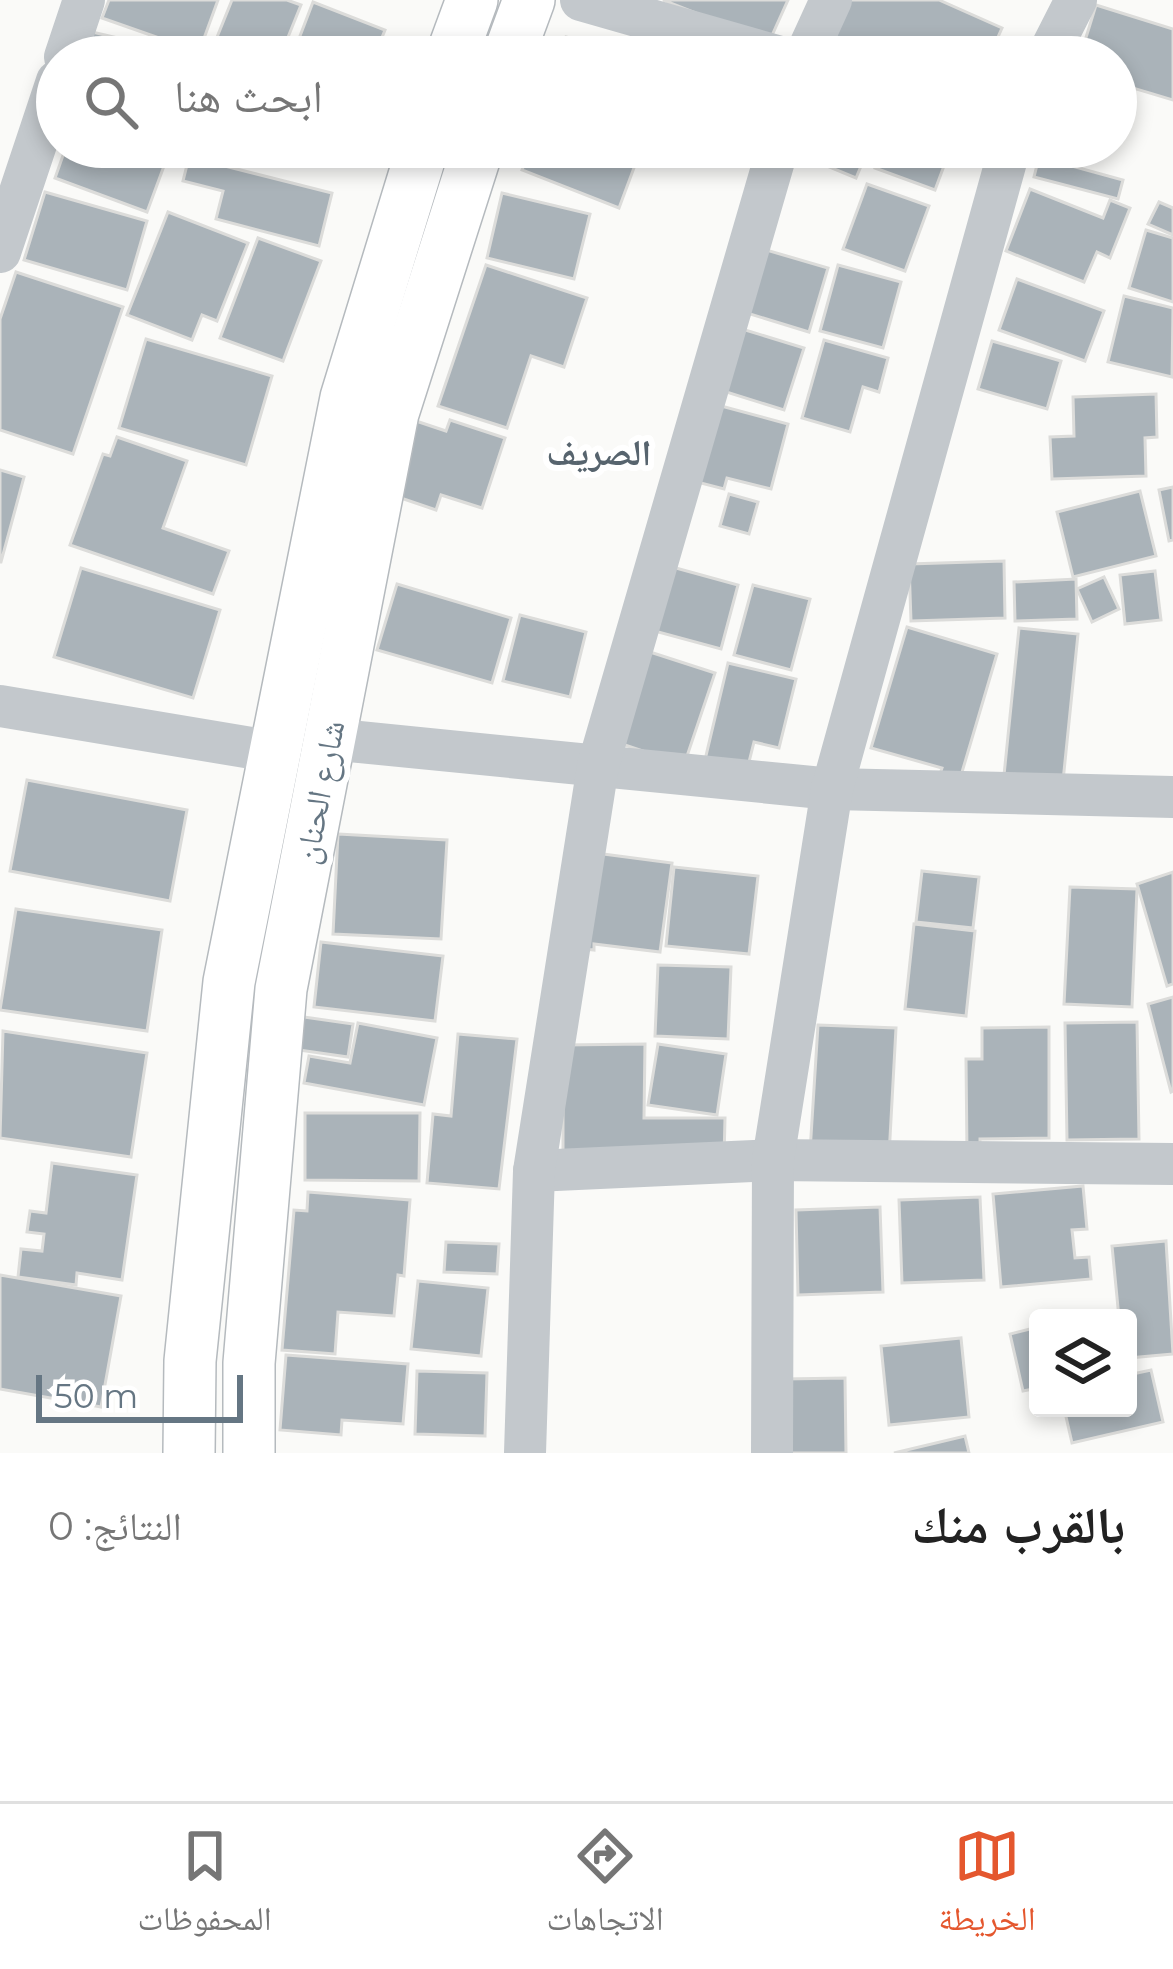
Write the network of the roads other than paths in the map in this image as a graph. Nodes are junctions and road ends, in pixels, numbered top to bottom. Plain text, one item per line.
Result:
1 (84, 0) edge
2 (472, 0) edge
3 (529, 0) edge
4 (581, 0) edge
5 (831, 0) edge
6 (1076, 0) edge
7 (72, 36) edge
8 (459, 36) edge
9 (516, 36) edge
10 (707, 36) edge
11 (815, 36) edge
12 (1058, 36) edge
13 (36, 144) edge
14 (417, 168) edge
15 (471, 168) edge
16 (772, 168) edge
17 (1004, 168) edge
18 (0, 252) edge
19 (0, 706) edge
20 (329, 739) junction
21 (275, 752) junction
22 (598, 766) junction
23 (832, 789) junction
24 (1173, 797) edge
25 (773, 1160) junction
26 (1173, 1164) edge
27 (534, 1171) junction
28 (189, 1453) edge
29 (249, 1453) edge
30 (525, 1453) edge
31 (772, 1453) edge

1 - 7 street
2 - 8 main road
3 - 9 main road
4 - 10 street
5 - 11 street
6 - 12 street
13 - 18 street
14 - 21 main road, شارع الحنان
15 - 20 main road, شارع الحنان
16 - 22 street
17 - 23 street
19 - 21 street
20 - 22 street
20 - 29 main road, شارع الحنان
21 - 28 main road, شارع الحنان
22 - 23 street
22 - 27 street
23 - 24 street
23 - 25 street
25 - 26 street
25 - 27 street
25 - 31 street
27 - 30 street

